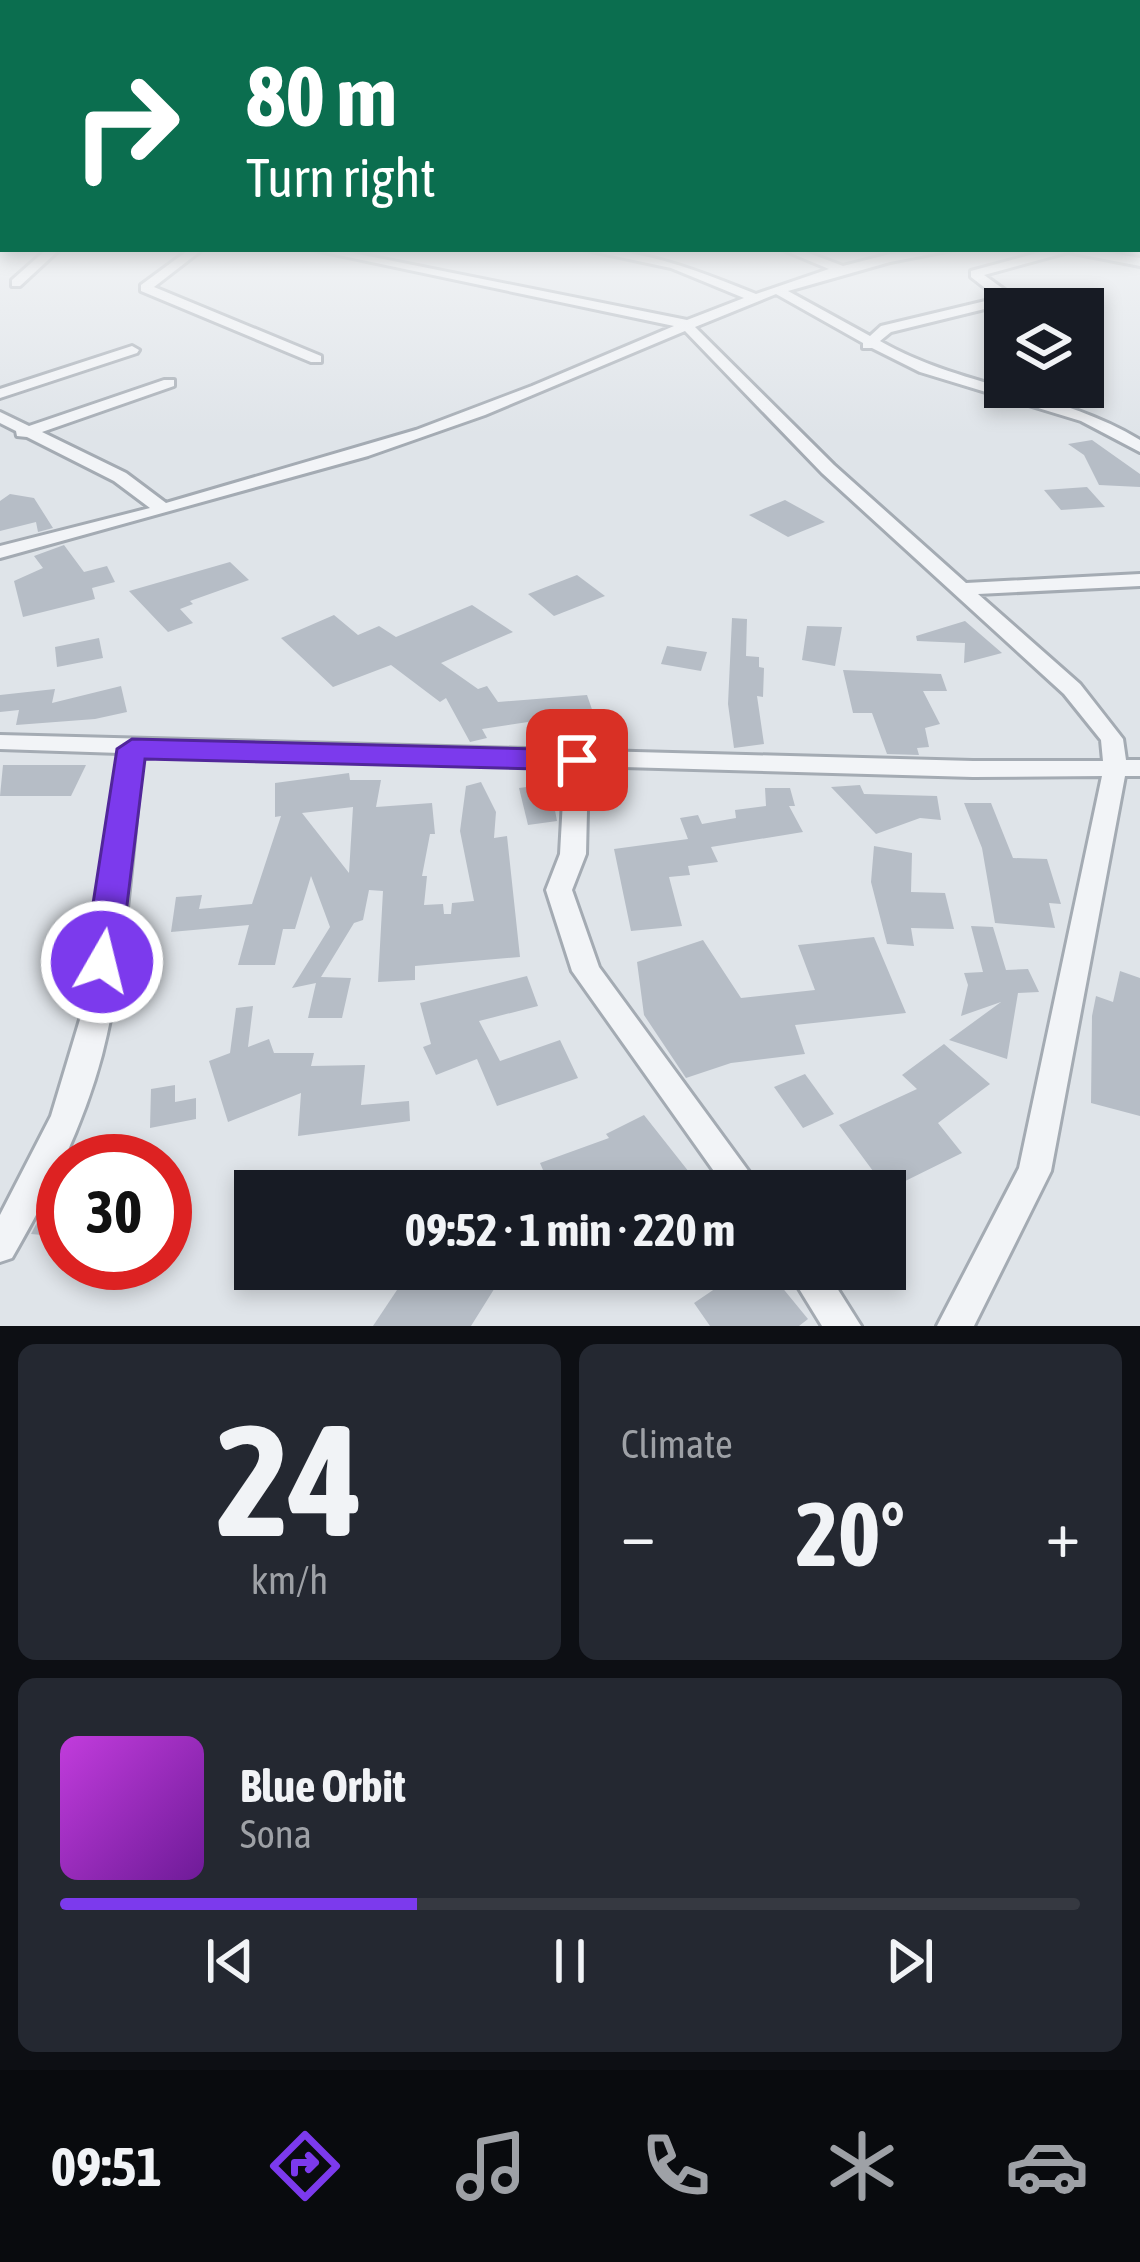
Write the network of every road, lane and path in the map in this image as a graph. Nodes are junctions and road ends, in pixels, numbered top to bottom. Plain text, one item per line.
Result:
1 (198, 310) edge
2 (616, 310) edge
3 (725, 310) edge
4 (816, 310) edge
5 (961, 310) edge
6 (686, 324) junction
7 (868, 345) junction
8 (132, 350) dead end
9 (316, 359) dead end
10 (170, 382) dead end
11 (0, 394) edge
12 (0, 417) edge
13 (23, 433) junction
14 (1140, 447) edge
15 (160, 507) junction
16 (0, 552) edge
17 (1140, 580) edge
18 (966, 590) junction
19 (0, 742) edge
20 (132, 749) junction
21 (577, 760) junction
22 (1127, 768) edge
23 (732, 1170) edge
24 (0, 1246) edge
25 (818, 1290) edge
26 (842, 1326) edge
27 (956, 1326) edge

1 - 9 street
2 - 6 street
3 - 6 street
4 - 7 street
5 - 7 street
6 - 15 street
6 - 18 street
7 - 14 street
8 - 11 street
10 - 13 street
12 - 13 street
13 - 15 street
15 - 16 street
17 - 18 street
18 - 22 street
19 - 20 street
20 - 21 street
20 - 24 street
21 - 22 street
21 - 23 street
22 - 27 street
25 - 26 street

